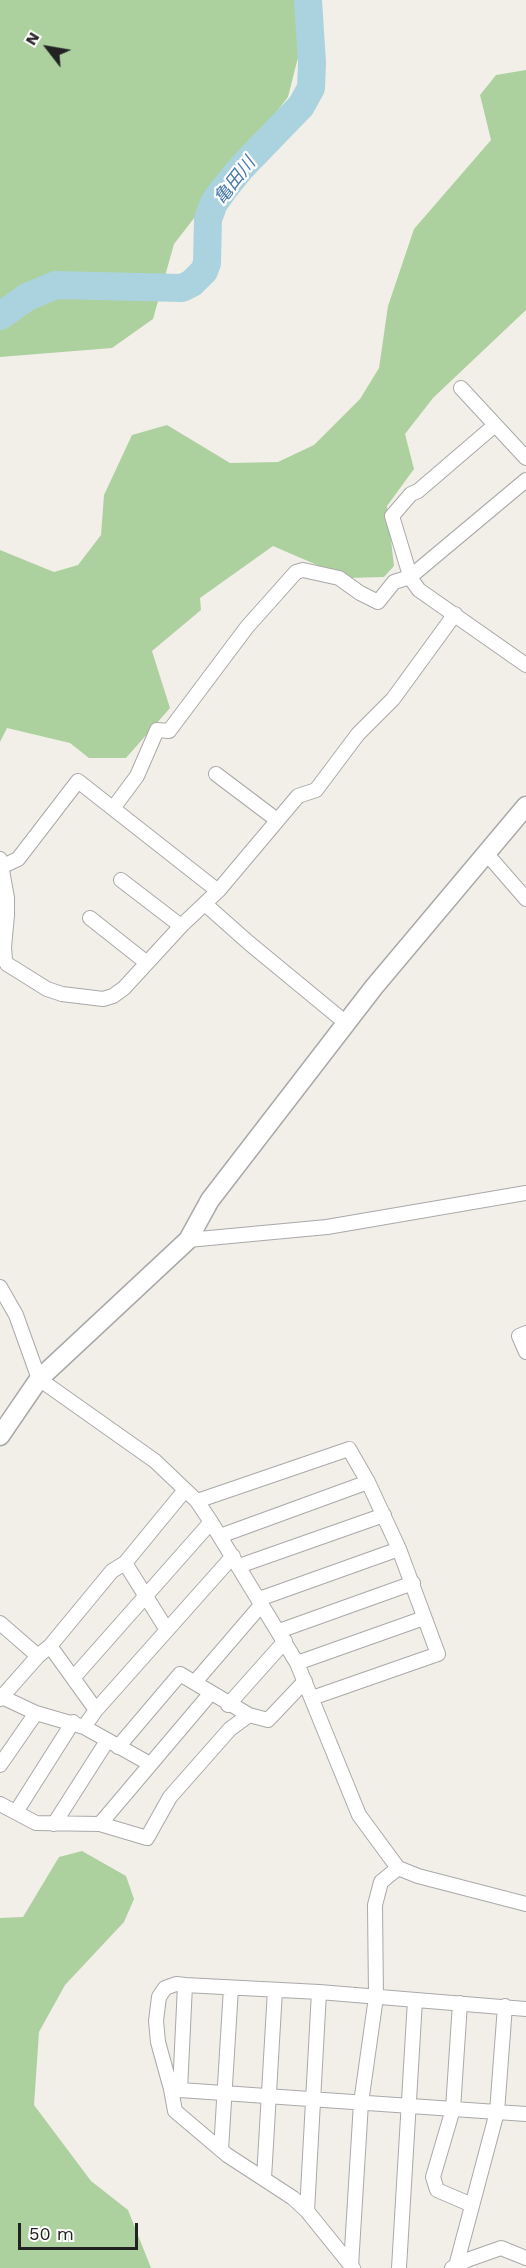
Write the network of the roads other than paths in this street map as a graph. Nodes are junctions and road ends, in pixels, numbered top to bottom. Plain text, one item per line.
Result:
1 (461, 387) dead end
2 (495, 425) junction
3 (526, 458) edge
4 (526, 480) edge
5 (410, 577) junction
6 (455, 614) junction
7 (526, 665) edge
8 (216, 774) dead end
9 (526, 806) edge
10 (114, 807) junction
11 (277, 820) junction
12 (486, 853) junction
13 (1, 863) edge
14 (122, 880) dead end
15 (218, 891) junction
16 (526, 899) edge
17 (205, 904) junction
18 (90, 918) dead end
19 (181, 926) junction
20 (147, 963) junction
21 (346, 1023) junction
22 (526, 1193) edge
23 (188, 1240) junction
24 (0, 1287) edge
25 (526, 1333) edge
26 (526, 1352) edge
27 (39, 1379) junction
28 (3, 1425) edge
29 (368, 1482) junction
30 (185, 1490) junction
31 (197, 1501) junction
32 (384, 1515) junction
33 (211, 1521) junction
34 (220, 1536) junction
35 (399, 1549) junction
36 (236, 1561) junction
37 (125, 1563) junction
38 (413, 1583) junction
39 (146, 1597) junction
40 (261, 1601) junction
41 (424, 1618) junction
42 (1, 1626) edge
43 (166, 1630) junction
44 (282, 1636) junction
45 (50, 1646) junction
46 (38, 1656) junction
47 (297, 1663) junction
48 (74, 1677) junction
49 (305, 1681) junction
50 (195, 1682) junction
51 (210, 1694) junction
52 (1, 1698) edge
53 (312, 1698) junction
54 (228, 1705) junction
55 (96, 1710) junction
56 (36, 1713) junction
57 (249, 1715) junction
58 (79, 1724) junction
59 (113, 1744) junction
60 (150, 1764) junction
61 (0, 1765) edge
62 (0, 1804) edge
63 (16, 1812) junction
64 (54, 1824) junction
65 (100, 1824) junction
66 (398, 1868) junction
67 (526, 1904) edge
68 (185, 1985) junction
69 (231, 1988) junction
70 (275, 1990) junction
71 (319, 1992) junction
72 (376, 1997) junction
73 (415, 2000) junction
74 (460, 2003) junction
75 (505, 2006) junction
76 (526, 2009) edge
77 (175, 2090) junction
78 (225, 2093) junction
79 (269, 2097) junction
80 (313, 2100) junction
81 (361, 2103) junction
82 (409, 2105) junction
83 (453, 2109) junction
84 (497, 2112) junction
85 (526, 2114) edge
86 (221, 2150) junction
87 (264, 2178) junction
88 (472, 2205) junction
89 (307, 2211) junction
90 (526, 2258) edge
91 (352, 2267) edge
92 (454, 2267) edge
93 (399, 2268) edge

1 - 2 street
2 - 3 street
2 - 5 street
4 - 5 street
5 - 6 street
5 - 10 street
6 - 7 street
6 - 11 street
8 - 11 street
9 - 12 street
10 - 13 street
10 - 15 street
11 - 15 street
12 - 16 street
12 - 21 street
13 - 20 street
14 - 19 street
15 - 17 street
17 - 19 street
17 - 21 street
18 - 20 street
19 - 20 street
21 - 23 street
22 - 23 street
23 - 27 street
24 - 27 street
25 - 26 street
27 - 28 street
27 - 30 street
29 - 31 street
29 - 32 street
29 - 34 street
30 - 31 street
30 - 37 street
31 - 33 street
32 - 35 street
32 - 36 street
33 - 34 street
33 - 39 street
34 - 36 street
35 - 38 street
35 - 40 street
36 - 40 street
36 - 43 street
37 - 39 street
37 - 45 street
38 - 41 street
38 - 44 street
39 - 43 street
39 - 48 street
40 - 44 street
40 - 50 street
41 - 47 street
41 - 53 street
42 - 46 street
43 - 55 street
44 - 47 street
44 - 54 street
45 - 46 street
45 - 48 street
46 - 52 street
47 - 49 street
48 - 55 street
49 - 53 street
49 - 57 street
50 - 51 street
50 - 59 street
51 - 54 street
51 - 60 street
52 - 56 street
53 - 66 street
54 - 57 street
55 - 58 street
56 - 58 street
56 - 61 street
57 - 65 street
58 - 59 street
58 - 63 street
59 - 60 street
59 - 64 street
60 - 65 street
62 - 63 street
63 - 64 street
64 - 65 street
66 - 67 street
66 - 72 street
68 - 69 street
68 - 77 street
68 - 77 street
69 - 70 street
69 - 78 street
70 - 71 street
70 - 79 street
71 - 72 street
71 - 80 street
72 - 73 street
72 - 81 street
73 - 74 street
73 - 82 street
74 - 75 street
74 - 83 street
75 - 76 street
75 - 84 street
77 - 78 street
77 - 86 street
78 - 79 street
78 - 86 street
79 - 80 street
79 - 87 street
80 - 81 street
80 - 89 street
81 - 82 street
81 - 91 street
82 - 83 street
82 - 93 street
83 - 84 street
83 - 88 street
84 - 85 street
84 - 88 street
86 - 87 street
87 - 89 street
88 - 92 street
89 - 91 street
90 - 92 street

